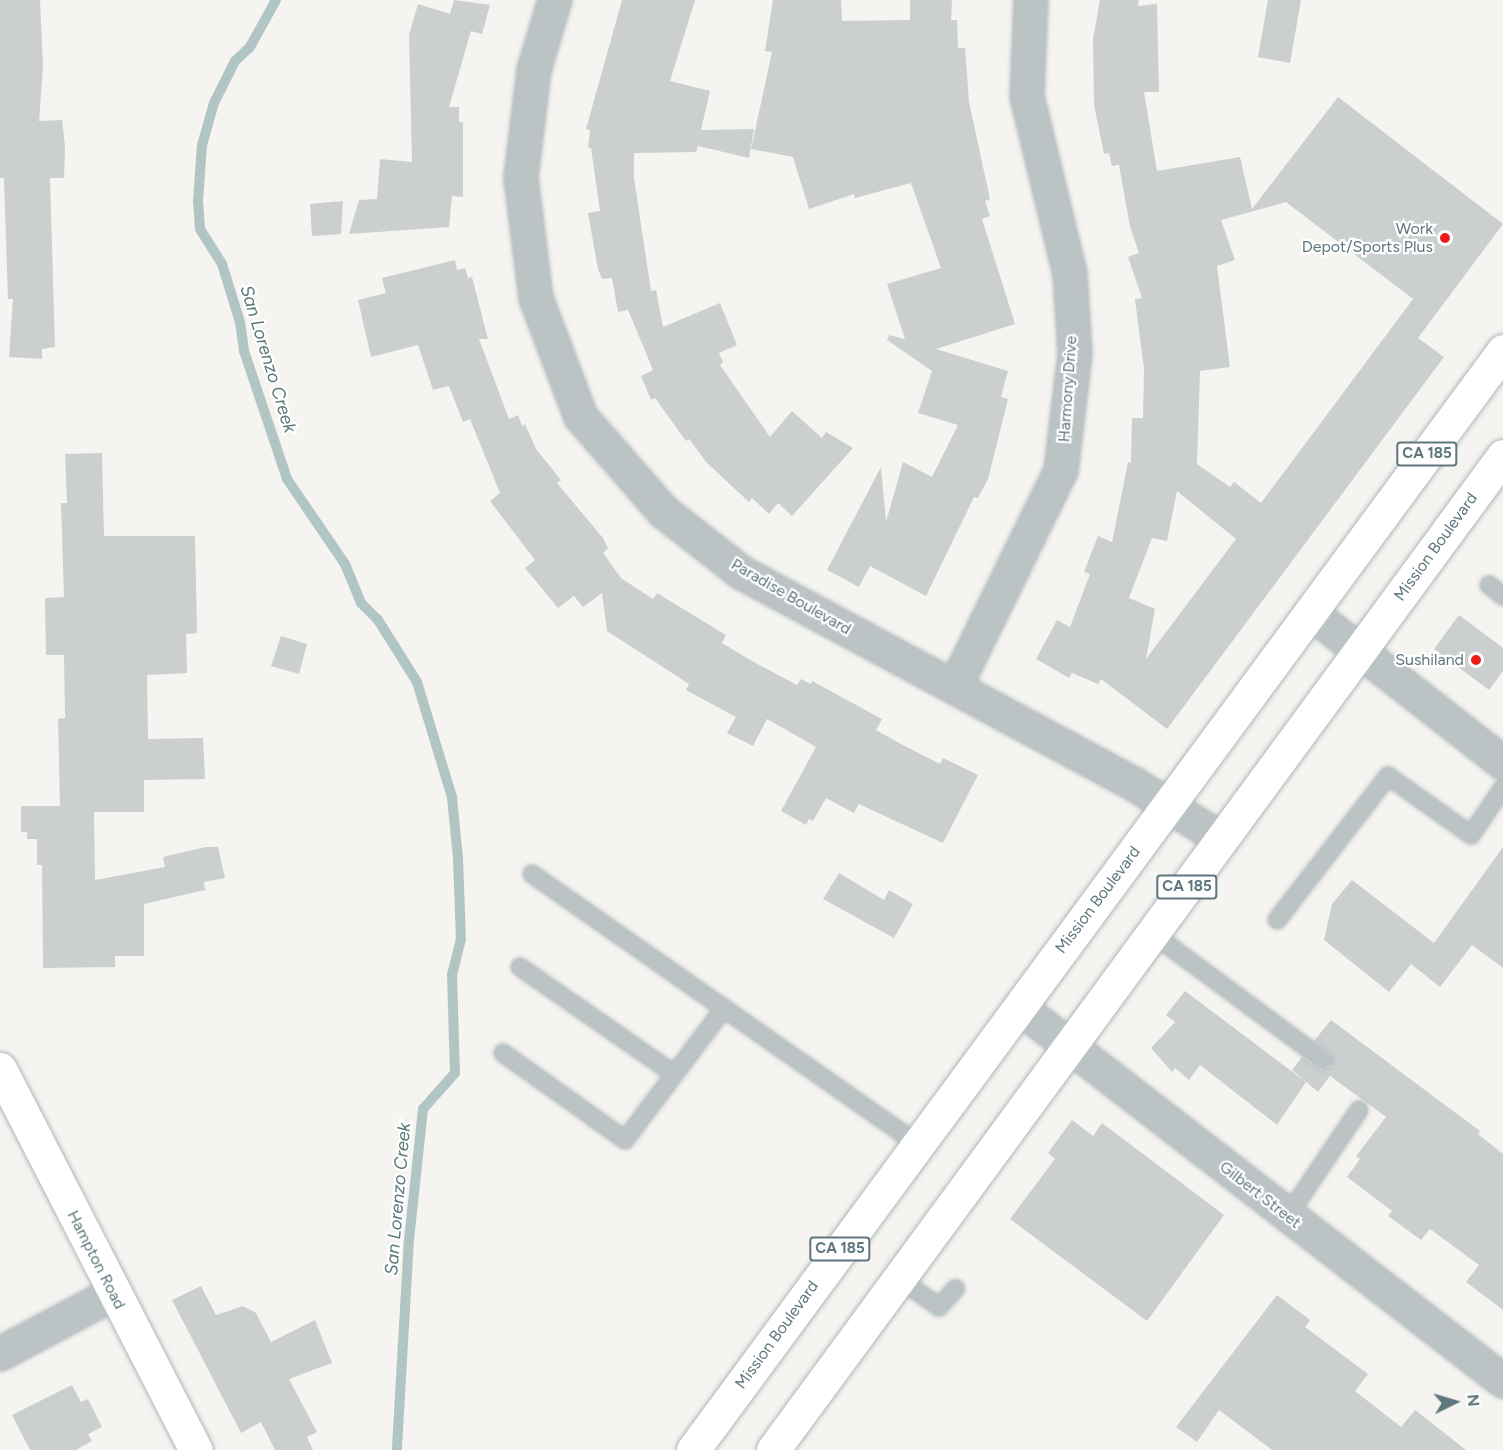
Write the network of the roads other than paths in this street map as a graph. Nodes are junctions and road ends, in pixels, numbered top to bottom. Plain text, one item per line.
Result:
1 (555, 0) edge
2 (1031, 0) edge
3 (1503, 351) edge
4 (1503, 456) edge
5 (1489, 585) dead end
6 (1503, 596) edge
7 (1311, 613) junction
8 (1359, 651) junction
9 (955, 687) junction
10 (1502, 767) edge
11 (1169, 804) junction
12 (1221, 839) junction
13 (532, 874) dead end
14 (1277, 920) dead end
15 (1153, 934) junction
16 (520, 967) dead end
17 (1019, 1007) junction
18 (724, 1008) junction
19 (1067, 1045) junction
20 (503, 1053) dead end
21 (1323, 1060) dead end
22 (0, 1069) edge
23 (674, 1074) junction
24 (1359, 1110) dead end
25 (918, 1144) junction
26 (1287, 1217) junction
27 (897, 1277) junction
28 (956, 1288) dead end
29 (113, 1294) junction
30 (0, 1354) edge
31 (1503, 1381) edge
32 (196, 1450) edge
33 (693, 1450) edge
34 (773, 1450) edge

1 - 9 street, Paradise Boulevard
2 - 9 street, Harmony Drive
3 - 7 main road, Mission Boulevard / CA 185
4 - 8 main road, Mission Boulevard / CA 185
5 - 6 lane
7 - 8 street
7 - 11 main road, Mission Boulevard / CA 185
8 - 10 street
8 - 12 main road, Mission Boulevard / CA 185
9 - 11 street, Paradise Boulevard
10 - 14 lane
11 - 12 street, Paradise Boulevard
11 - 17 main road, Mission Boulevard / CA 185
12 - 15 main road, Mission Boulevard / CA 185
13 - 18 lane
15 - 19 main road, Mission Boulevard / CA 185
15 - 21 lane
16 - 23 lane
17 - 19 street, Gilbert Street
17 - 25 main road, Mission Boulevard / CA 185
18 - 23 lane
18 - 25 lane
19 - 26 street, Gilbert Street
19 - 27 main road, Mission Boulevard / CA 185
20 - 23 lane
22 - 29 main road, Hampton Road
24 - 26 lane
25 - 33 main road, Mission Boulevard / CA 185
26 - 31 street, Gilbert Street
27 - 28 lane
27 - 34 main road, Mission Boulevard / CA 185
29 - 30 street
29 - 32 main road, Hampton Road

